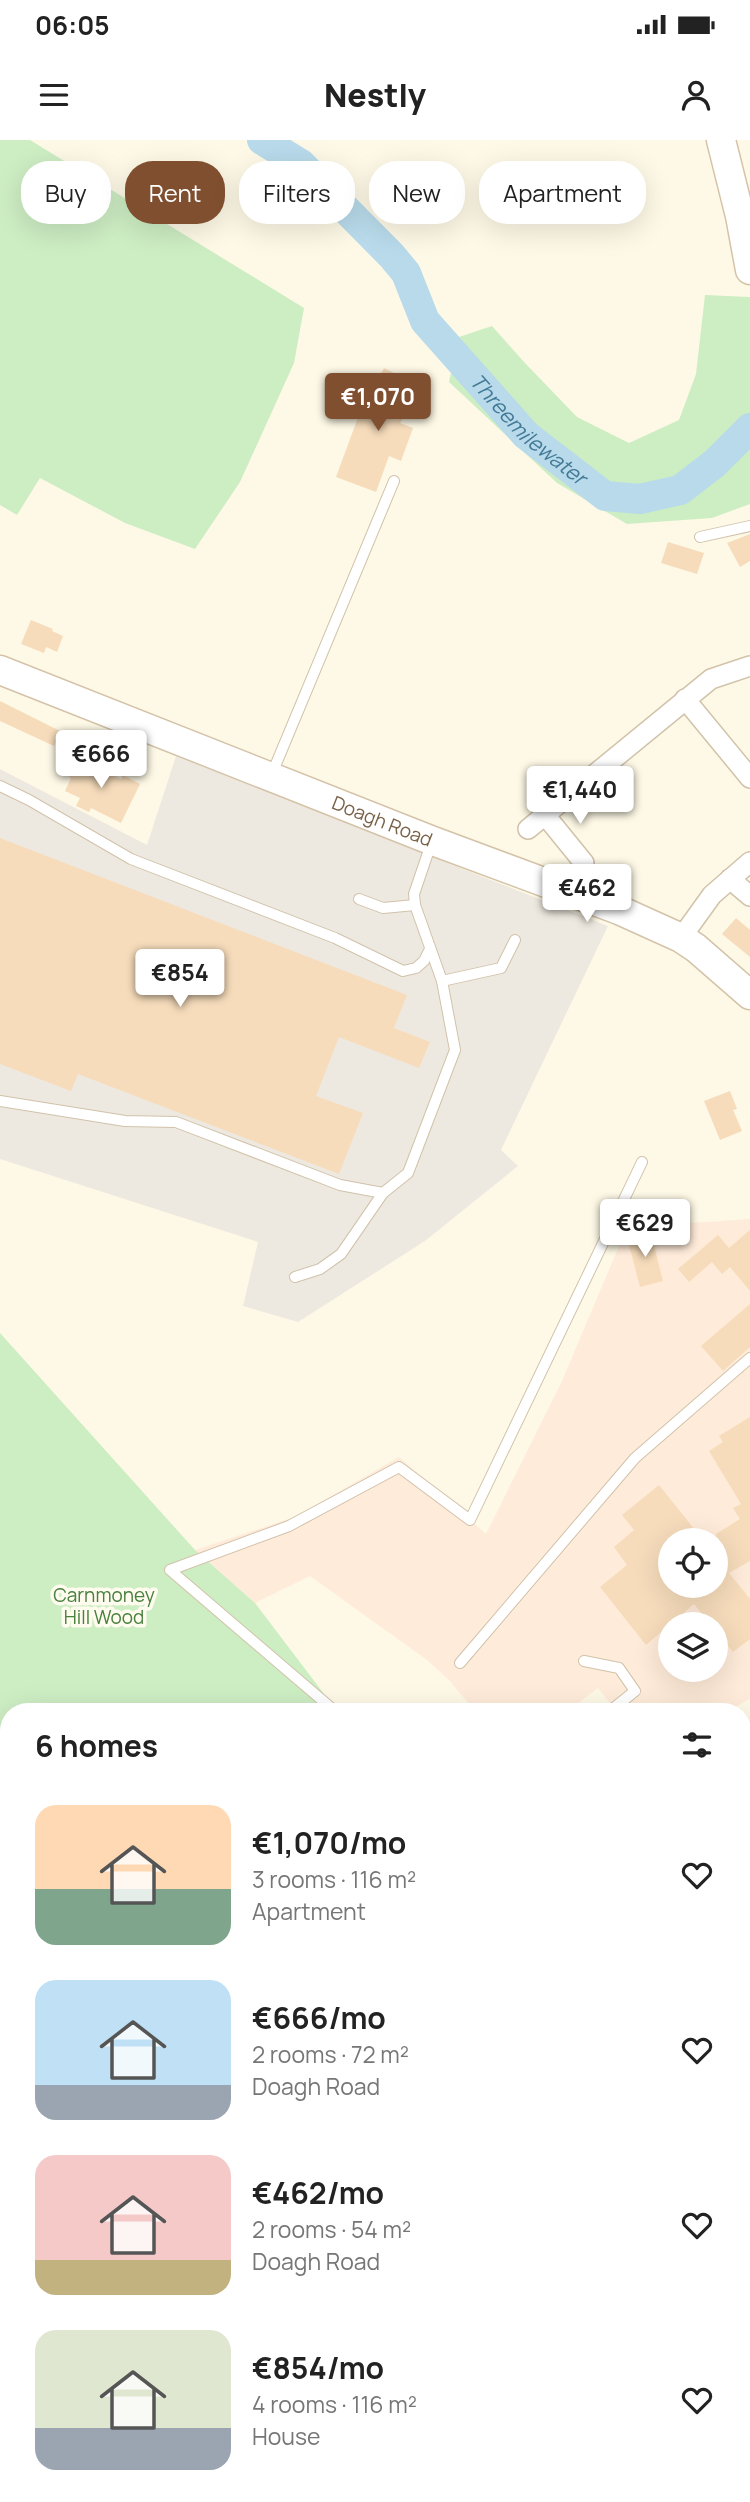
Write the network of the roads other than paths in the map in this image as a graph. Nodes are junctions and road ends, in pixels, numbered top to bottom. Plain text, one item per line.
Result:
1 (721, 140) edge
2 (750, 270) edge
3 (394, 481) dead end
4 (750, 526) edge
5 (700, 537) dead end
6 (750, 666) edge
7 (0, 670) edge
8 (685, 699) junction
9 (271, 776) junction
10 (750, 778) edge
11 (0, 786) edge
12 (545, 815) junction
13 (528, 829) dead end
14 (433, 841) junction
15 (750, 862) edge
16 (584, 863) dead end
17 (730, 879) junction
18 (750, 896) edge
19 (359, 899) dead end
20 (415, 905) junction
21 (681, 938) junction
22 (515, 940) dead end
23 (430, 949) junction
24 (442, 981) junction
25 (750, 995) edge
26 (0, 1101) edge
27 (642, 1162) dead end
28 (383, 1193) junction
29 (295, 1278) dead end
30 (750, 1358) edge
31 (584, 1661) dead end
32 (460, 1663) dead end
33 (325, 1703) edge
34 (620, 1703) edge

1 - 2 main road
3 - 9 lane
4 - 5 lane
6 - 8 street
7 - 9 main road, Doagh Road
8 - 10 street
8 - 12 street
9 - 14 main road, Doagh Road
11 - 23 lane
12 - 13 street
12 - 16 street
14 - 20 lane
14 - 21 main road, Doagh Road
15 - 17 street
17 - 18 street
17 - 21 street
19 - 20 lane
20 - 23 lane
21 - 25 main road, Doagh Road
22 - 24 lane
23 - 24 lane
24 - 28 lane
26 - 28 lane
27 - 33 lane
28 - 29 lane
30 - 32 lane
31 - 34 lane

